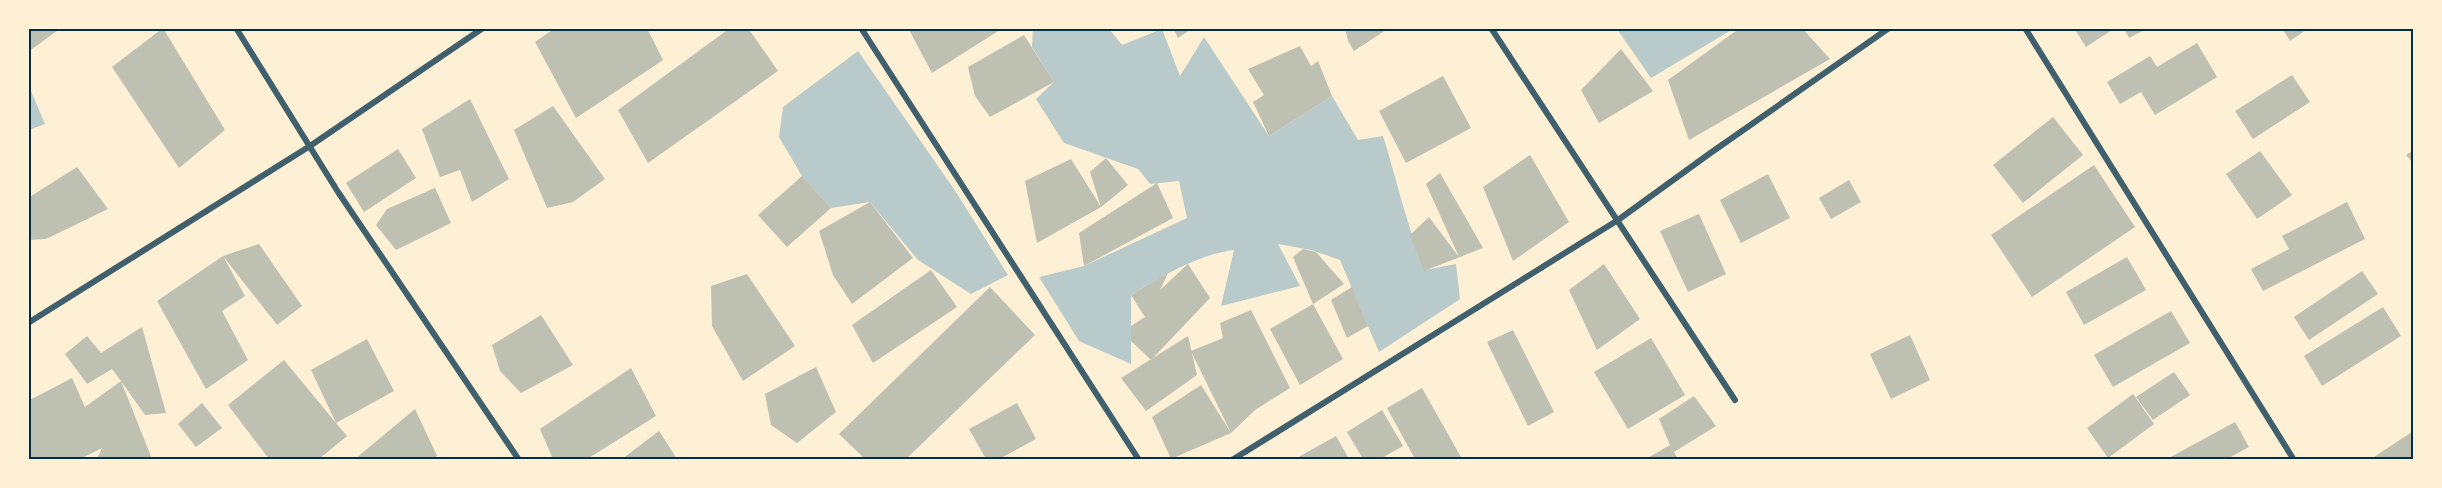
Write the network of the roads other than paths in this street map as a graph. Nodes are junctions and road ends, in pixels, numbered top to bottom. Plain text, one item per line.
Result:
1 (236, 28) edge
2 (483, 28) edge
3 (861, 28) edge
4 (1491, 28) edge
5 (1889, 28) edge
6 (2025, 28) edge
7 (310, 146) junction
8 (1618, 220) junction
9 (28, 323) edge
10 (1735, 400) dead end
11 (519, 459) edge
12 (1139, 459) edge
13 (1232, 459) edge
14 (2294, 459) edge

1 - 7 street
2 - 7 street
3 - 12 street
4 - 8 street
5 - 8 street
6 - 14 street
7 - 9 street
7 - 11 street
8 - 10 street
8 - 13 street

